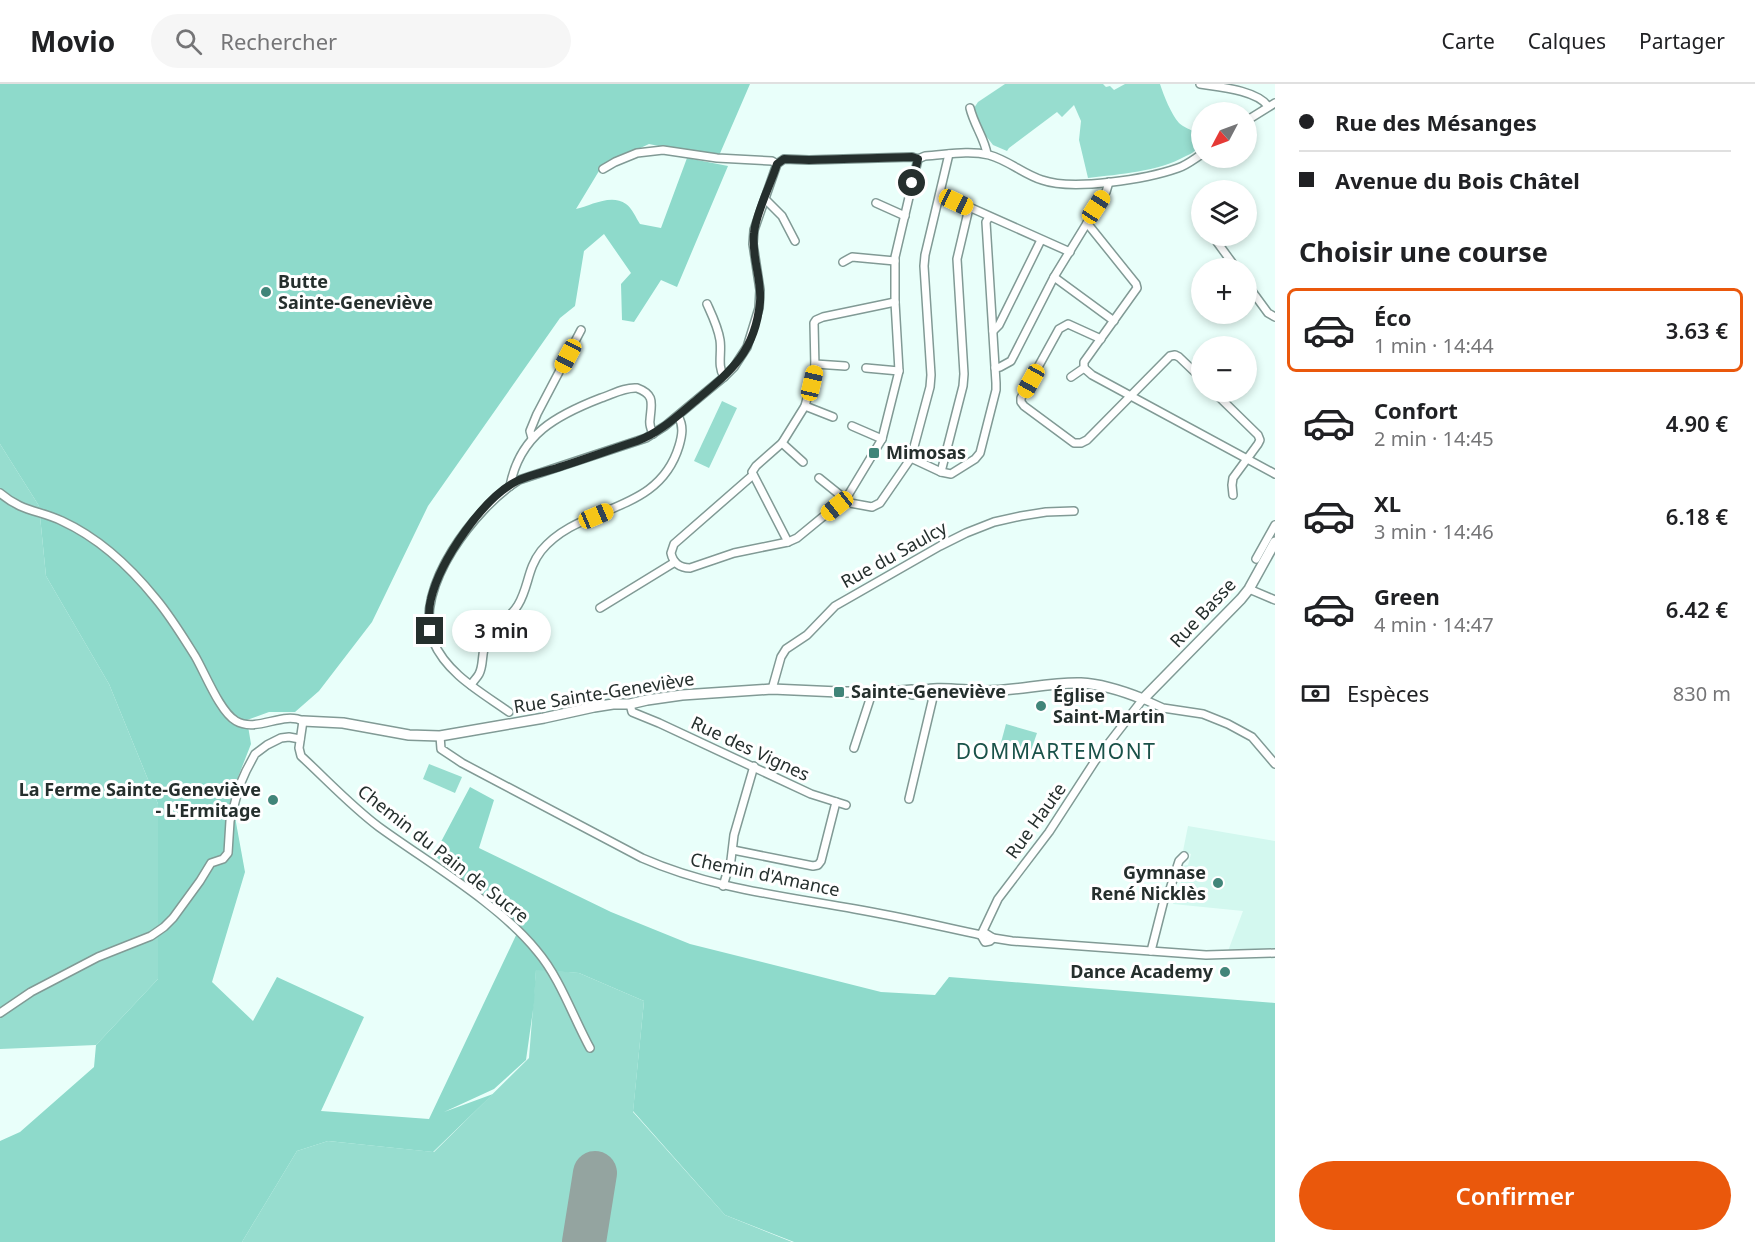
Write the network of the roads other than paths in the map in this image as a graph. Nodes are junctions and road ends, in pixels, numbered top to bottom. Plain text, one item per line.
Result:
1 (1200, 84) edge
2 (1272, 104) edge
3 (970, 108) dead end
4 (1257, 114) edge
5 (949, 154) junction
6 (987, 154) junction
7 (918, 159) junction
8 (1191, 161) edge
9 (777, 164) junction
10 (603, 169) dead end
11 (1110, 182) junction
12 (940, 195) junction
13 (765, 199) junction
14 (876, 203) dead end
15 (969, 208) junction
16 (905, 216) junction
17 (989, 217) junction
18 (1087, 223) junction
19 (1041, 240) junction
20 (795, 242) dead end
21 (1070, 252) junction
22 (895, 261) junction
23 (843, 262) dead end
24 (1054, 277) junction
25 (1257, 298) edge
26 (895, 302) junction
27 (707, 304) dead end
28 (1275, 317) edge
29 (1114, 321) junction
30 (581, 330) dead end
31 (993, 331) junction
32 (1101, 339) junction
33 (815, 364) junction
34 (845, 366) dead end
35 (866, 368) dead end
36 (994, 368) junction
37 (1084, 368) junction
38 (1191, 368) edge
39 (900, 371) junction
40 (724, 377) junction
41 (1071, 377) dead end
42 (1130, 396) junction
43 (1224, 402) edge
44 (805, 406) junction
45 (678, 416) junction
46 (833, 417) dead end
47 (852, 426) dead end
48 (653, 434) junction
49 (532, 438) junction
50 (882, 439) junction
51 (782, 443) junction
52 (911, 458) junction
53 (1247, 459) junction
54 (803, 462) dead end
55 (941, 472) junction
56 (1275, 474) edge
57 (753, 476) junction
58 (819, 478) dead end
59 (510, 486) junction
60 (0, 494) edge
61 (1233, 495) dead end
62 (845, 499) junction
63 (1074, 511) dead end
64 (1275, 525) edge
65 (788, 542) junction
66 (1275, 542) edge
67 (1256, 559) dead end
68 (675, 562) junction
69 (1249, 589) junction
70 (1275, 600) edge
71 (600, 608) dead end
72 (471, 685) junction
73 (772, 689) junction
74 (935, 689) junction
75 (872, 693) junction
76 (1143, 699) junction
77 (633, 704) junction
78 (509, 712) dead end
79 (303, 721) junction
80 (440, 736) junction
81 (300, 739) junction
82 (854, 748) dead end
83 (1275, 764) edge
84 (754, 766) junction
85 (909, 799) dead end
86 (836, 802) junction
87 (846, 805) dead end
88 (733, 850) junction
89 (1184, 856) dead end
90 (723, 886) junction
91 (981, 935) junction
92 (1151, 951) junction
93 (1275, 953) edge
94 (0, 1013) edge
95 (590, 1048) dead end

1 - 2 street
2 - 4 street
3 - 6 street
5 - 6 street
5 - 7 street
5 - 12 street
6 - 11 street
7 - 9 street
7 - 16 street
8 - 11 street
9 - 10 street
9 - 13 street
11 - 18 street
12 - 15 street
12 - 52 street
13 - 20 street
13 - 40 street
14 - 16 street
15 - 17 street
15 - 55 street
16 - 22 street
17 - 19 street
17 - 31 street
18 - 21 street
18 - 29 street
19 - 21 street
19 - 31 street
21 - 24 street
22 - 23 street
22 - 26 street
24 - 29 street
24 - 36 street
25 - 28 street
26 - 33 street
26 - 39 street
27 - 40 street
29 - 32 street
30 - 49 street
31 - 36 street
32 - 37 street
32 - 42 street
33 - 34 street
33 - 44 street
35 - 39 street
36 - 55 street
37 - 41 street
37 - 42 street
38 - 42 street
39 - 50 street
40 - 45 street
42 - 53 street
43 - 53 street
44 - 46 street
44 - 51 street
45 - 48 street
45 - 72 street
47 - 50 street
48 - 49 street
48 - 59 street
49 - 59 street
50 - 62 street
51 - 54 street
51 - 57 street
52 - 55 street
52 - 62 street
53 - 56 street
53 - 61 street
57 - 65 street
57 - 68 street
58 - 62 street
59 - 72 street
60 - 79 street
62 - 65 street
63 - 73 street, Rue du Saulcy
64 - 67 street
65 - 68 street
66 - 69 street, Rue Basse
68 - 71 street
69 - 70 street
69 - 76 street, Rue Basse
72 - 78 street
73 - 75 street, Rue Sainte-Geneviève
73 - 77 street, Rue Sainte-Geneviève
74 - 75 street, Rue Sainte-Geneviève
74 - 76 street, Rue Sainte-Geneviève
74 - 85 street
75 - 82 street
76 - 83 street
76 - 91 street, Rue Haute
77 - 80 street, Rue Sainte-Geneviève
77 - 84 street, Rue des Vignes
79 - 80 street, Rue Sainte-Geneviève
79 - 81 street
80 - 90 street, Chemin d'Amance
81 - 94 street
81 - 95 street, Chemin du Pain de Sucre
84 - 86 street, Rue des Vignes
84 - 88 street
86 - 87 street, Rue des Vignes
86 - 88 street
88 - 90 street
89 - 92 street
90 - 91 street, Chemin d'Amance
91 - 92 street, Chemin d'Amance
92 - 93 street, Chemin d'Amance

